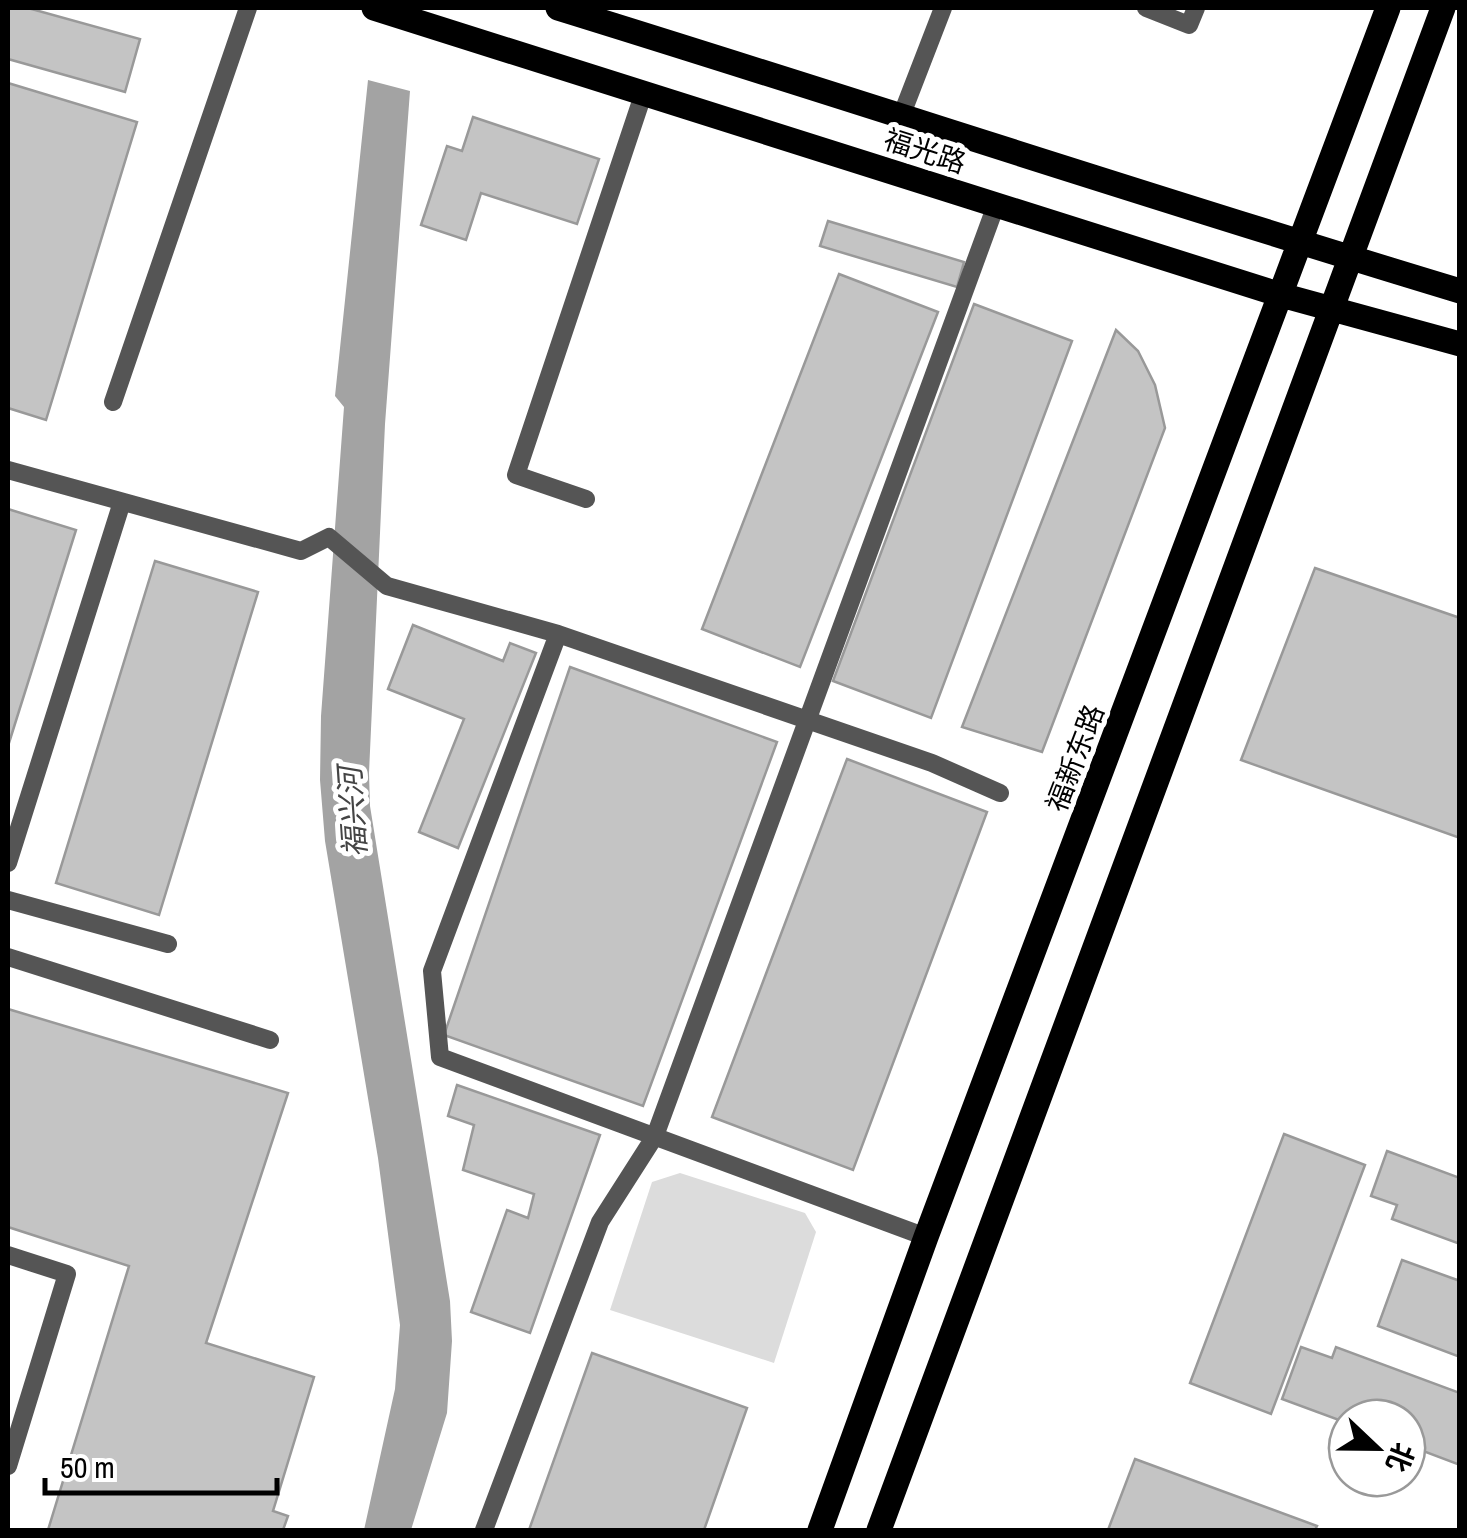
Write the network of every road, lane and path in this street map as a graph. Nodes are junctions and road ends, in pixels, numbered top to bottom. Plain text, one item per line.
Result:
1 (248, 8) edge
2 (374, 8) edge
3 (558, 8) edge
4 (943, 8) edge
5 (1146, 8) edge
6 (1196, 8) edge
7 (1388, 8) edge
8 (1443, 8) edge
9 (644, 92) junction
10 (902, 114) junction
11 (996, 205) junction
12 (1300, 244) junction
13 (1350, 260) junction
14 (1460, 291) edge
15 (1281, 294) junction
16 (1331, 308) junction
17 (1460, 344) edge
18 (112, 402) dead end
19 (8, 470) edge
20 (586, 499) dead end
21 (122, 502) junction
22 (558, 634) junction
23 (807, 720) junction
24 (1000, 793) dead end
25 (8, 863) edge
26 (8, 900) edge
27 (168, 944) dead end
28 (8, 957) edge
29 (270, 1040) dead end
30 (656, 1136) junction
31 (926, 1237) junction
32 (8, 1255) edge
33 (8, 1466) edge
34 (484, 1530) edge
35 (820, 1530) edge
36 (879, 1530) edge

1 - 18 lane
2 - 9 main road, 福光路
3 - 10 main road, 福光路
4 - 10 lane
5 - 6 lane
7 - 12 main road, 福新东路
8 - 13 main road
9 - 11 main road, 福光路
9 - 20 lane
10 - 12 main road, 福光路
11 - 15 main road, 福光路
11 - 23 lane
12 - 13 main road, 福光路
12 - 15 main road, 福新东路
13 - 14 main road, 福光路
13 - 16 main road
15 - 16 main road, 福光路
15 - 31 main road, 福新东路
16 - 17 main road, 福光路
16 - 36 main road
19 - 21 lane
21 - 22 lane
21 - 25 lane
22 - 23 lane
22 - 30 lane
23 - 24 lane
23 - 30 lane
26 - 27 lane
28 - 29 lane
30 - 31 lane
30 - 34 lane
31 - 35 main road, 福新东路
32 - 33 lane

